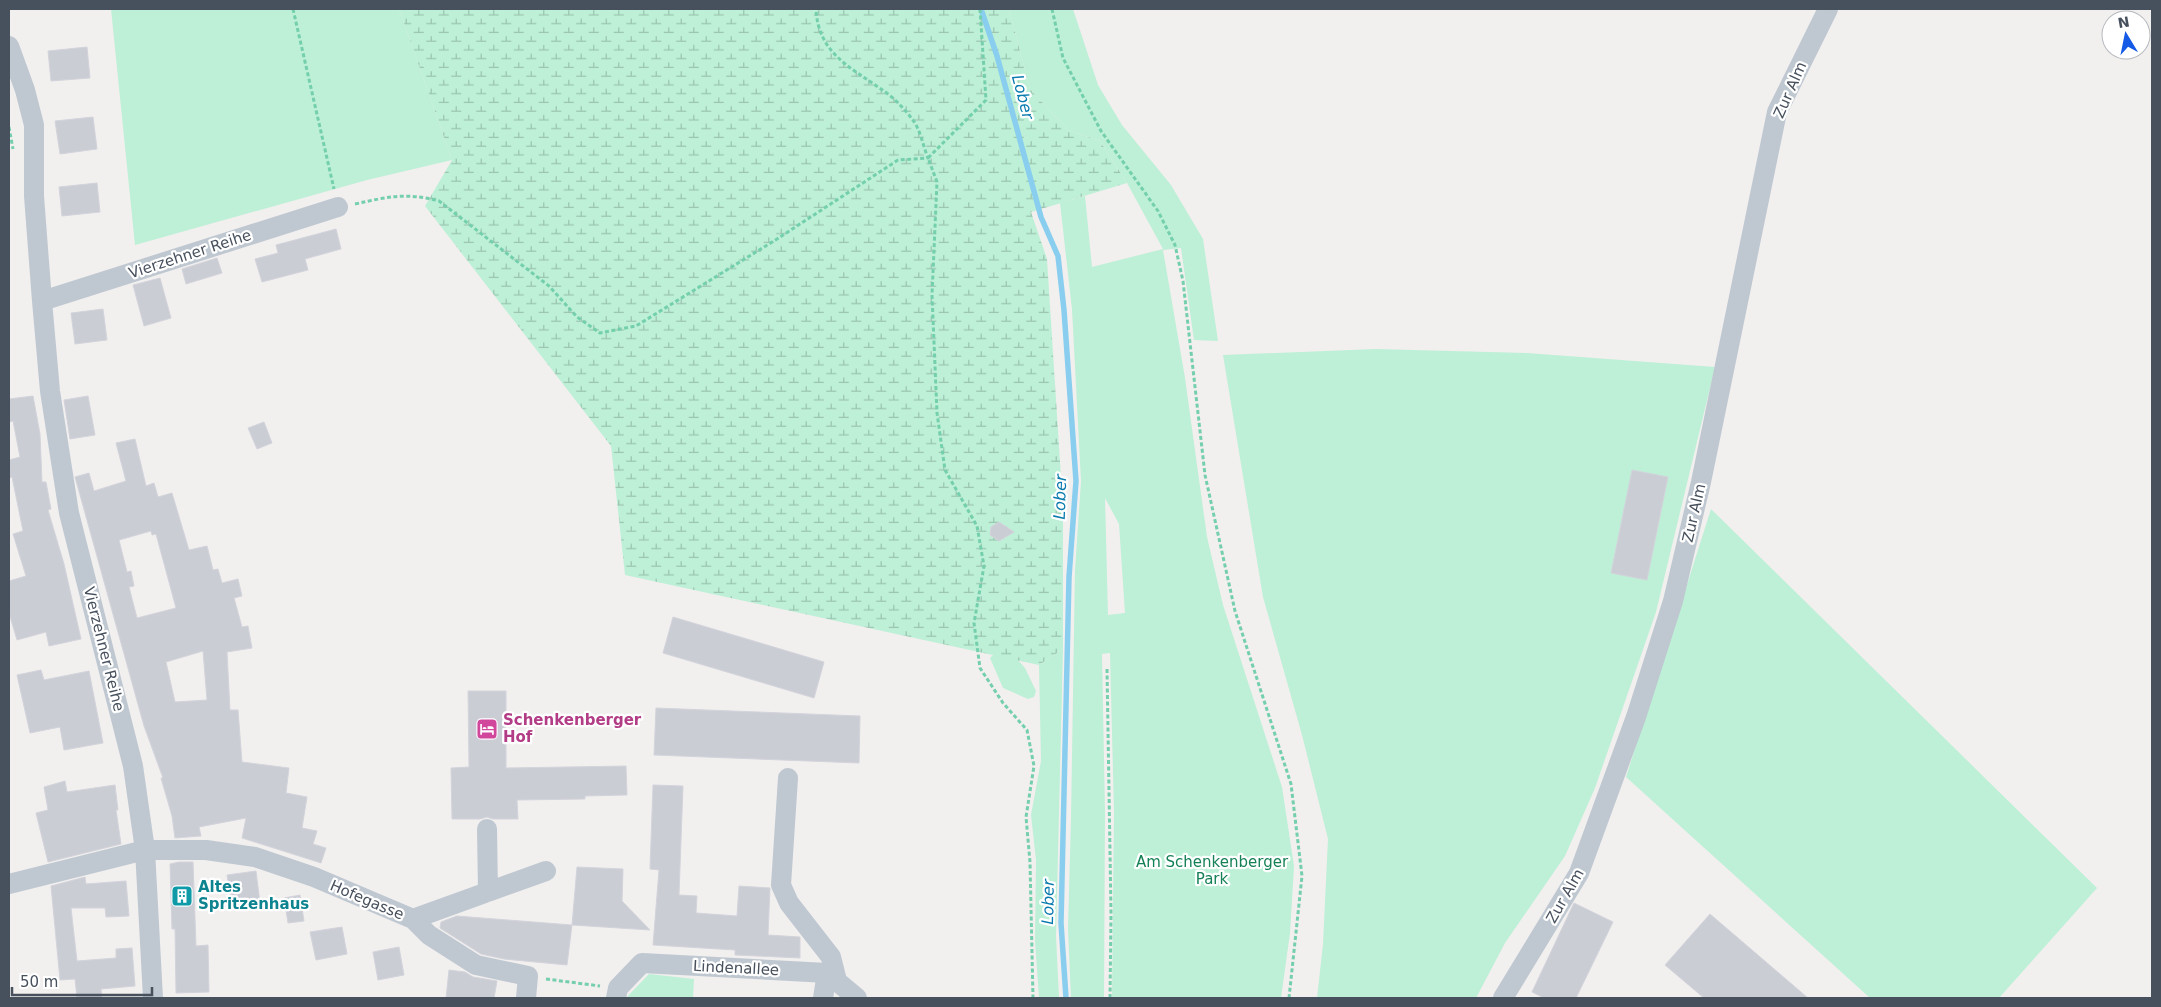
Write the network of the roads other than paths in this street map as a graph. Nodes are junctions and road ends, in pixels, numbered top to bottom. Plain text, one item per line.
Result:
1 (1828, 9) edge
2 (9, 46) edge
3 (338, 207) road end
4 (42, 301) junction
5 (788, 778) dead end
6 (487, 829) dead end
7 (145, 850) junction
8 (546, 871) dead end
9 (9, 884) edge
10 (488, 892) junction
11 (413, 919) junction
12 (832, 977) junction
13 (617, 993) edge
14 (153, 998) edge
15 (526, 998) edge
16 (823, 998) edge
17 (857, 998) edge
18 (1504, 998) edge

1 - 18 street, Zur Alm
2 - 4 street, Vierzehner Reihe
3 - 4 street, Vierzehner Reihe
4 - 7 street, Vierzehner Reihe
5 - 12 street
6 - 10 street
7 - 9 street, Hofegasse
7 - 11 street, Hofegasse
7 - 14 street, Vierzehner Reihe
8 - 10 street, Hofegasse
10 - 11 street, Hofegasse
11 - 15 street
12 - 13 street, Lindenallee
12 - 16 street
12 - 17 street

